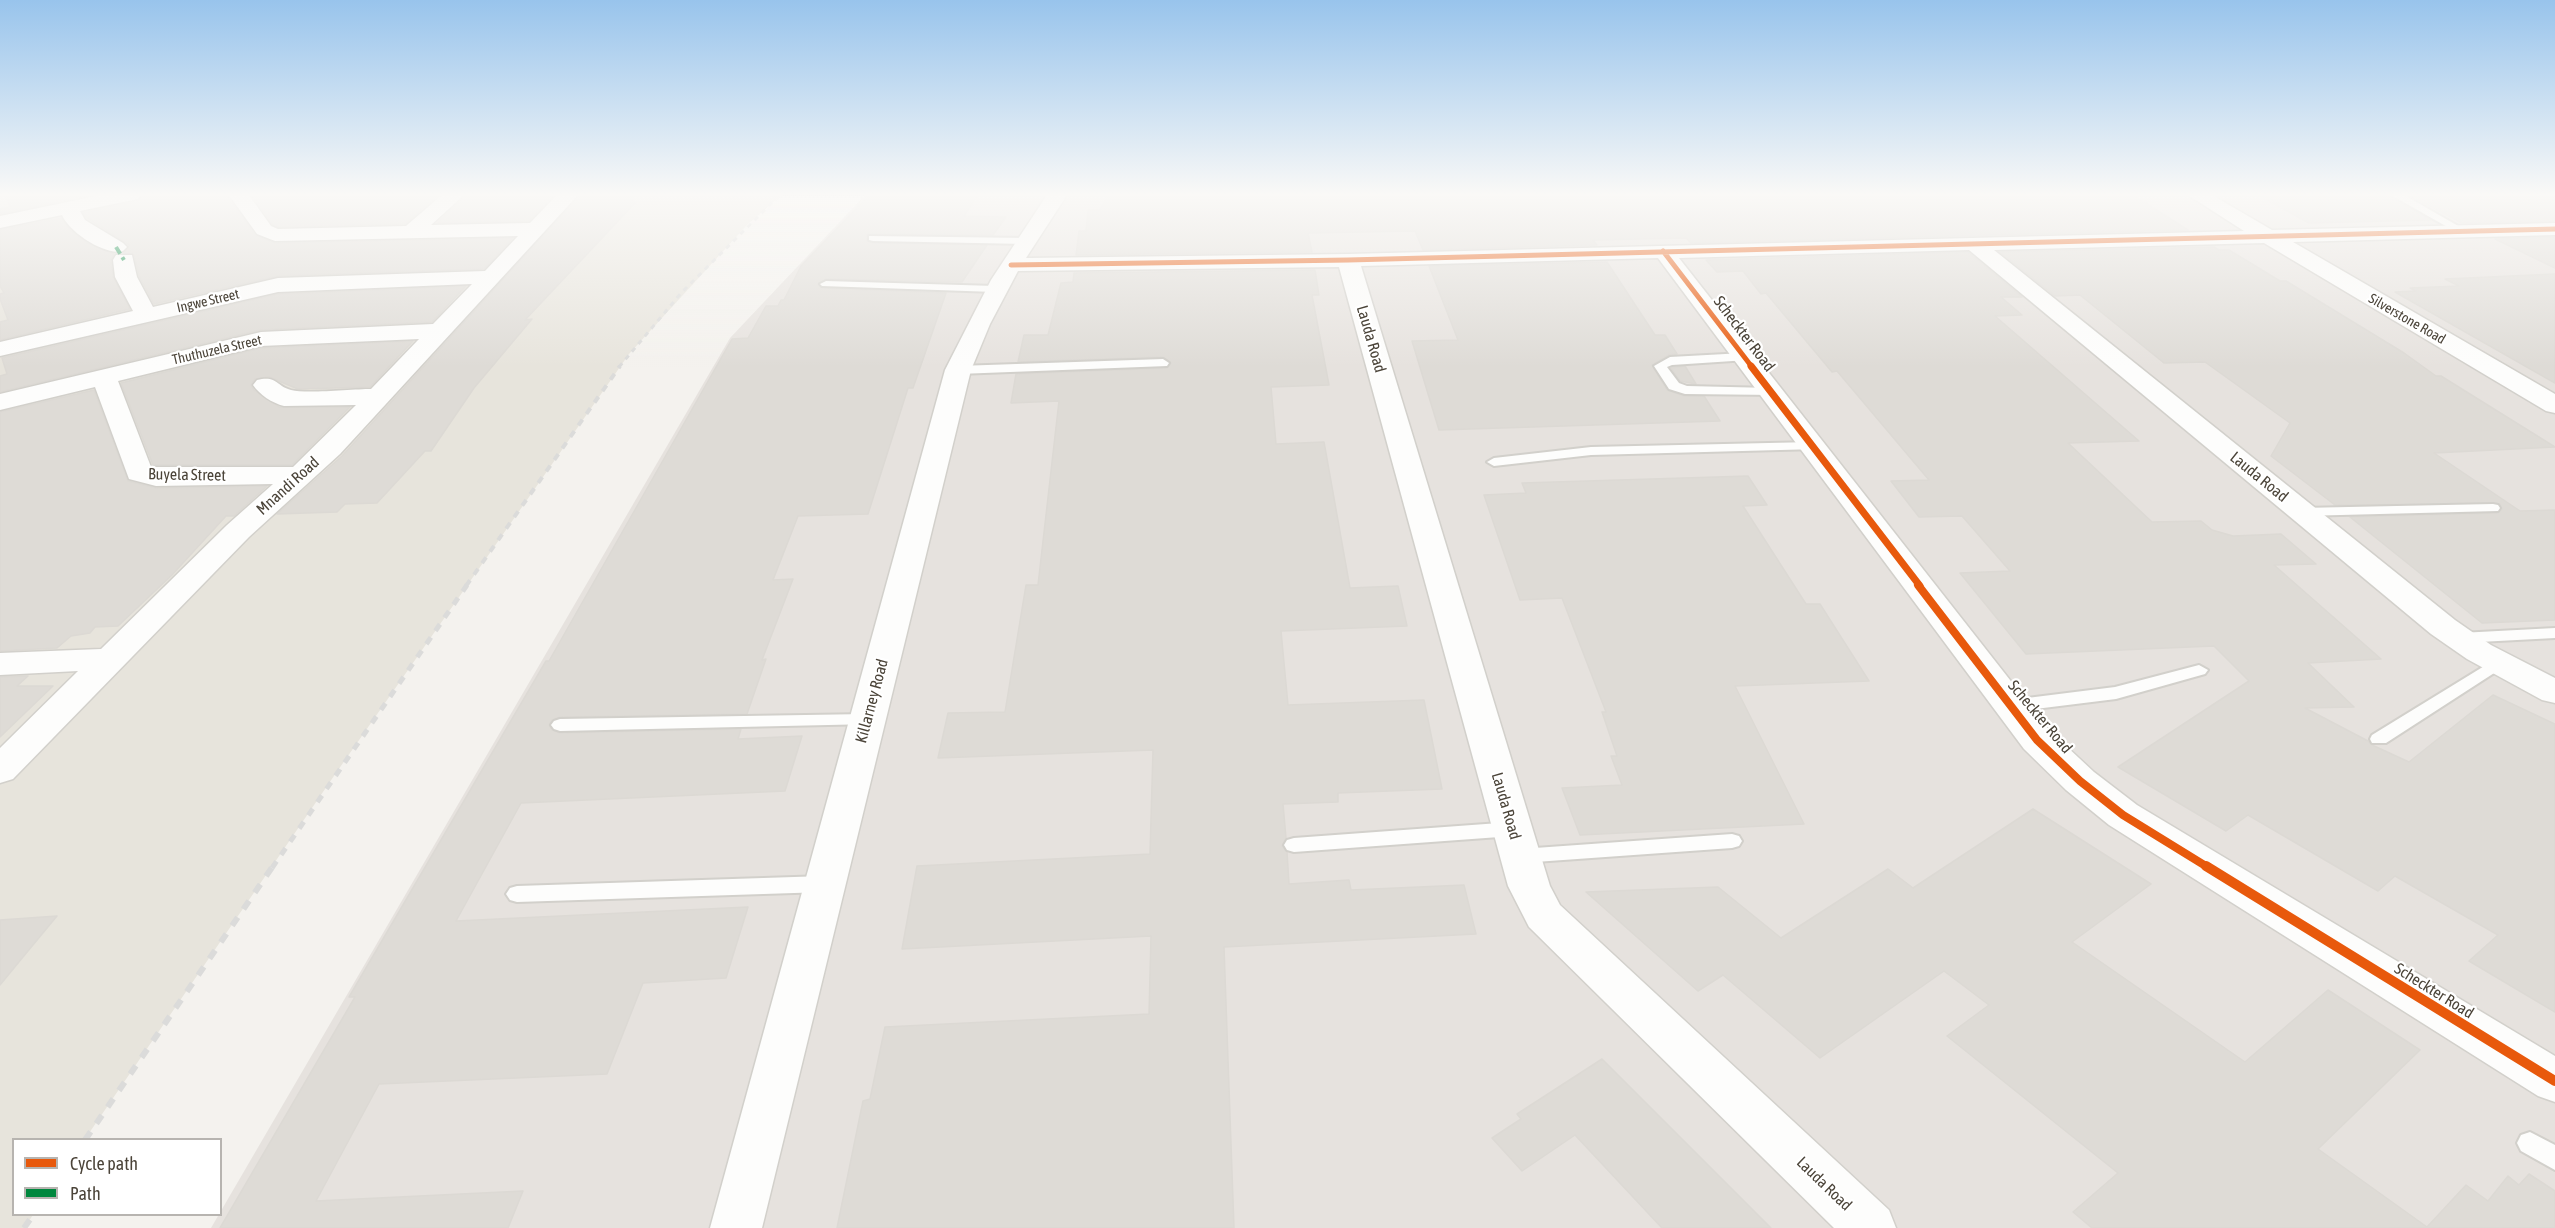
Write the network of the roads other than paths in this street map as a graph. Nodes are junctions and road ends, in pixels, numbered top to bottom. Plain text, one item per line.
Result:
1 (118, 252) edge
2 (514, 252) edge
3 (946, 252) edge
4 (1019, 252) edge
5 (1617, 252) edge
6 (1664, 252) edge
7 (1984, 252) edge
8 (2293, 252) edge
9 (1348, 260) junction
10 (1011, 265) junction
11 (491, 277) junction
12 (826, 284) dead end
13 (146, 315) junction
14 (438, 331) junction
15 (0, 348) edge
16 (1744, 357) junction
17 (1163, 363) dead end
18 (958, 370) junction
19 (104, 377) junction
20 (266, 385) dead end
21 (1771, 392) junction
22 (375, 397) junction
23 (0, 402) edge
24 (2555, 405) edge
25 (1813, 446) junction
26 (1494, 462) dead end
27 (301, 475) junction
28 (2493, 508) dead end
29 (2301, 512) junction
30 (2555, 633) edge
31 (2460, 638) junction
32 (113, 659) junction
33 (2499, 662) junction
34 (0, 664) edge
35 (2199, 670) dead end
36 (2555, 692) edge
37 (2011, 706) junction
38 (867, 720) junction
39 (560, 725) dead end
40 (2379, 739) dead end
41 (0, 770) edge
42 (1732, 841) dead end
43 (1517, 842) junction
44 (1294, 845) dead end
45 (825, 884) junction
46 (517, 894) dead end
47 (2555, 1082) edge
48 (2530, 1143) dead end
49 (2555, 1159) edge
50 (736, 1228) edge
51 (1870, 1228) edge

1 - 13 street
2 - 11 street, Mnandi Road
3 - 10 lane
4 - 10 street, Killarney Road
5 - 9 street
6 - 16 street, Scheckter Road
7 - 29 street, Lauda Road
8 - 24 street, Silverstone Road
9 - 10 street
9 - 43 street, Lauda Road
10 - 12 lane
10 - 18 street, Killarney Road
11 - 13 street, Ingwe Street
11 - 14 street, Mnandi Road
13 - 15 street, Ingwe Street
14 - 19 street, Thuthuzela Street
14 - 22 street, Mnandi Road
16 - 21 street, Scheckter Road
16 - 21 lane
17 - 18 lane
18 - 38 street, Killarney Road
19 - 23 street, Thuthuzela Street
19 - 27 street, Buyela Street
20 - 22 street
21 - 25 street, Scheckter Road
22 - 27 street, Mnandi Road
25 - 26 lane
25 - 37 street, Scheckter Road
27 - 32 street, Mnandi Road
28 - 29 lane
29 - 31 street, Lauda Road
30 - 31 lane
31 - 33 street, Lauda Road
32 - 34 street
32 - 41 street, Mnandi Road
33 - 36 street, Lauda Road
33 - 40 lane
35 - 37 lane
37 - 47 street, Scheckter Road
38 - 39 lane
38 - 45 street, Killarney Road
42 - 43 lane
43 - 44 lane
43 - 51 street, Lauda Road
45 - 46 lane
45 - 50 street, Killarney Road
48 - 49 lane

